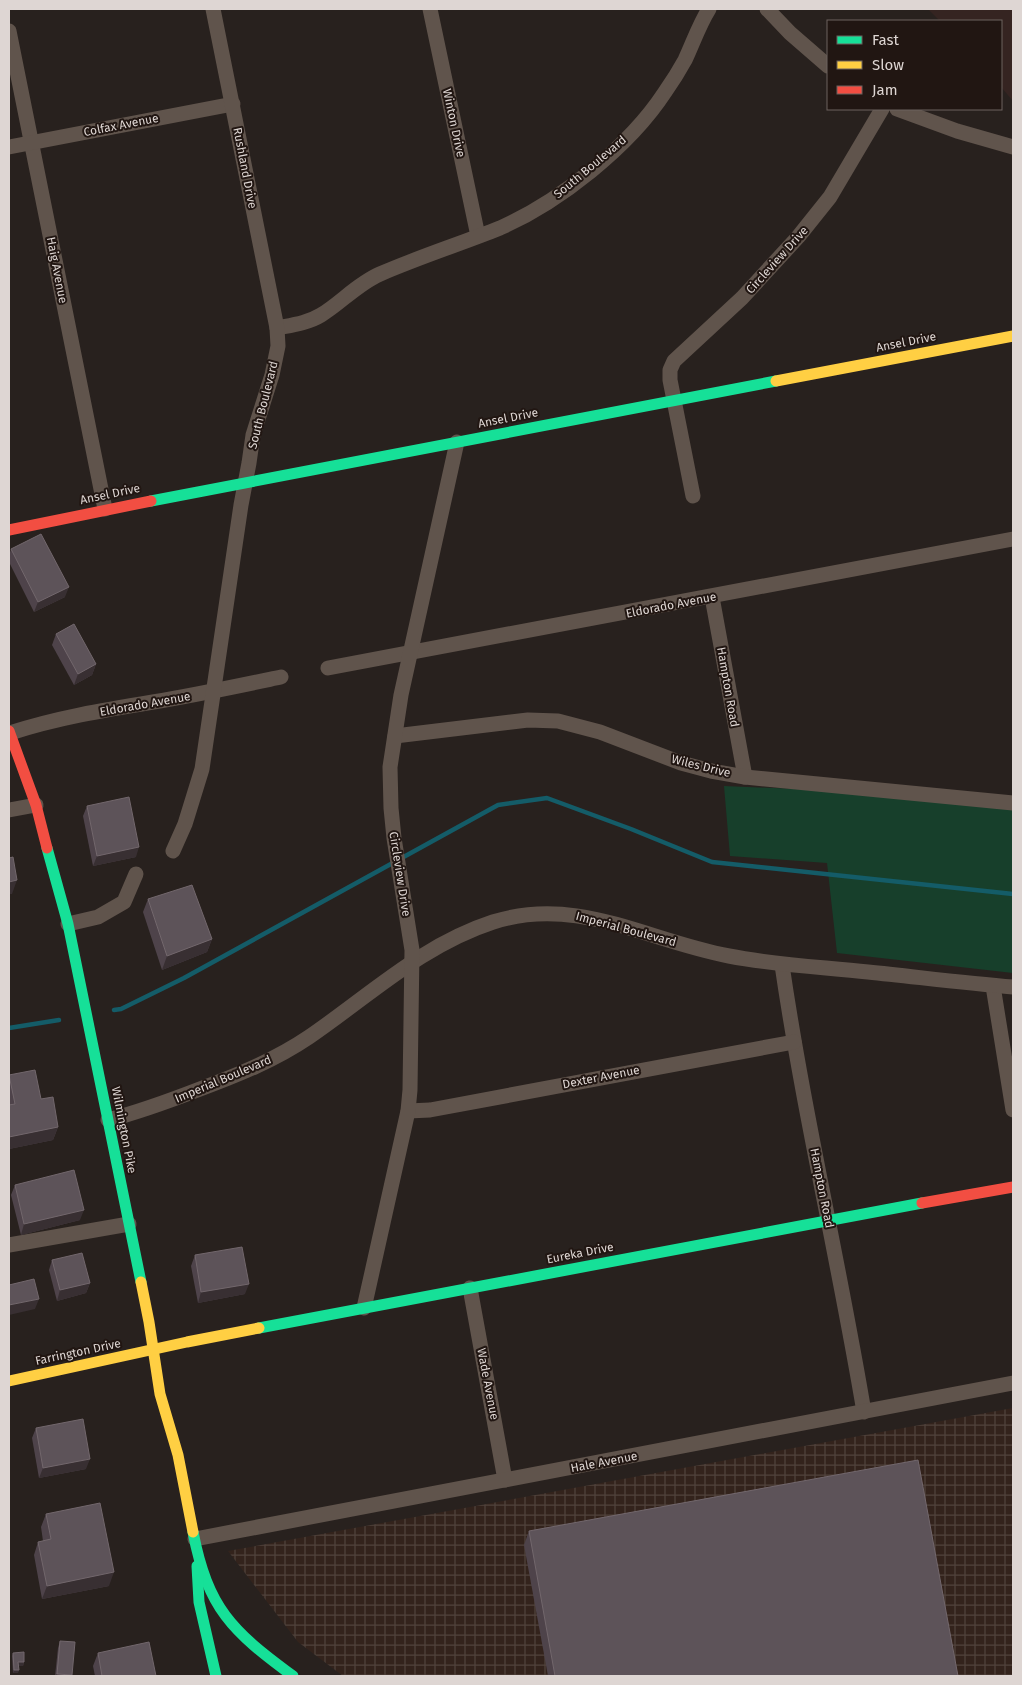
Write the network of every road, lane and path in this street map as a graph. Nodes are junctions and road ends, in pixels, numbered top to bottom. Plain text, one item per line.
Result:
1 (213, 9) edge
2 (430, 9) edge
3 (709, 9) edge
4 (767, 9) edge
5 (9, 31) edge
6 (827, 65) edge
7 (233, 104) junction
8 (881, 110) edge
9 (900, 110) edge
10 (32, 143) junction
11 (9, 147) edge
12 (1013, 147) edge
13 (478, 236) junction
14 (277, 328) junction
15 (1013, 336) edge
16 (674, 400) junction
17 (457, 442) junction
18 (245, 482) junction
19 (693, 496) dead end
20 (105, 509) junction
21 (9, 530) edge
22 (1013, 539) edge
23 (712, 597) junction
24 (411, 653) junction
25 (328, 668) dead end
26 (281, 677) dead end
27 (212, 692) junction
28 (9, 732) edge
29 (395, 736) junction
30 (745, 776) junction
31 (1013, 803) edge
32 (36, 805) junction
33 (9, 810) edge
34 (173, 851) dead end
35 (136, 874) dead end
36 (68, 924) junction
37 (411, 963) junction
38 (782, 965) junction
39 (994, 986) junction
40 (1013, 987) edge
41 (794, 1042) junction
42 (1013, 1110) edge
43 (408, 1111) junction
44 (108, 1120) junction
45 (1013, 1187) edge
46 (828, 1220) junction
47 (129, 1224) junction
48 (9, 1246) edge
49 (470, 1288) junction
50 (364, 1308) junction
51 (152, 1350) junction
52 (9, 1381) edge
53 (1013, 1383) edge
54 (864, 1412) junction
55 (505, 1480) junction
56 (195, 1539) junction
57 (216, 1676) edge
58 (293, 1676) edge

1 - 7 street, Rushland Drive
2 - 13 street, Winton Drive
3 - 13 street, South Boulevard
4 - 6 street
5 - 10 street, Haig Avenue
7 - 10 street, Colfax Avenue
7 - 14 street, Rushland Drive
8 - 16 street, Circleview Drive
9 - 12 street
10 - 11 street, Colfax Avenue
10 - 20 street, Haig Avenue
13 - 14 street, South Boulevard
14 - 18 street, South Boulevard
15 - 16 street, Ansel Drive
16 - 17 street, Ansel Drive
16 - 19 street
17 - 18 street, Ansel Drive
17 - 24 street, Circleview Drive
18 - 20 street, Ansel Drive
18 - 27 street, South Boulevard
20 - 21 street, Ansel Drive
22 - 23 street, Eldorado Avenue
23 - 24 street, Eldorado Avenue
23 - 30 street, Hampton Road
24 - 25 street, Eldorado Avenue
24 - 29 street, Circleview Drive
26 - 27 street, Eldorado Avenue
27 - 28 street, Eldorado Avenue
27 - 34 street, South Boulevard
28 - 32 street, Wilmington Pike
29 - 30 street, Wiles Drive
29 - 37 street, Circleview Drive
30 - 31 street, Wiles Drive
32 - 33 street
32 - 36 street, Wilmington Pike
35 - 36 street
36 - 44 street, Wilmington Pike
37 - 38 street, Imperial Boulevard
37 - 43 street, Circleview Drive
37 - 44 street, Imperial Boulevard
38 - 39 street, Imperial Boulevard
38 - 41 street, Hampton Road
39 - 40 street, Imperial Boulevard
39 - 42 street
41 - 43 street, Dexter Avenue
41 - 46 street, Hampton Road
43 - 50 street, Circleview Drive
44 - 47 street, Wilmington Pike
45 - 46 street, Eureka Drive
46 - 49 street, Eureka Drive
46 - 54 street, Hampton Road
47 - 48 street
47 - 51 street, Wilmington Pike
49 - 50 street, Eureka Drive
49 - 55 street, Wade Avenue
50 - 51 street, Eureka Drive
51 - 52 street, Farrington Drive
51 - 56 street, Wilmington Pike
53 - 54 street, Hale Avenue
54 - 55 street, Hale Avenue
55 - 56 street, Hale Avenue
56 - 57 street
56 - 58 street

